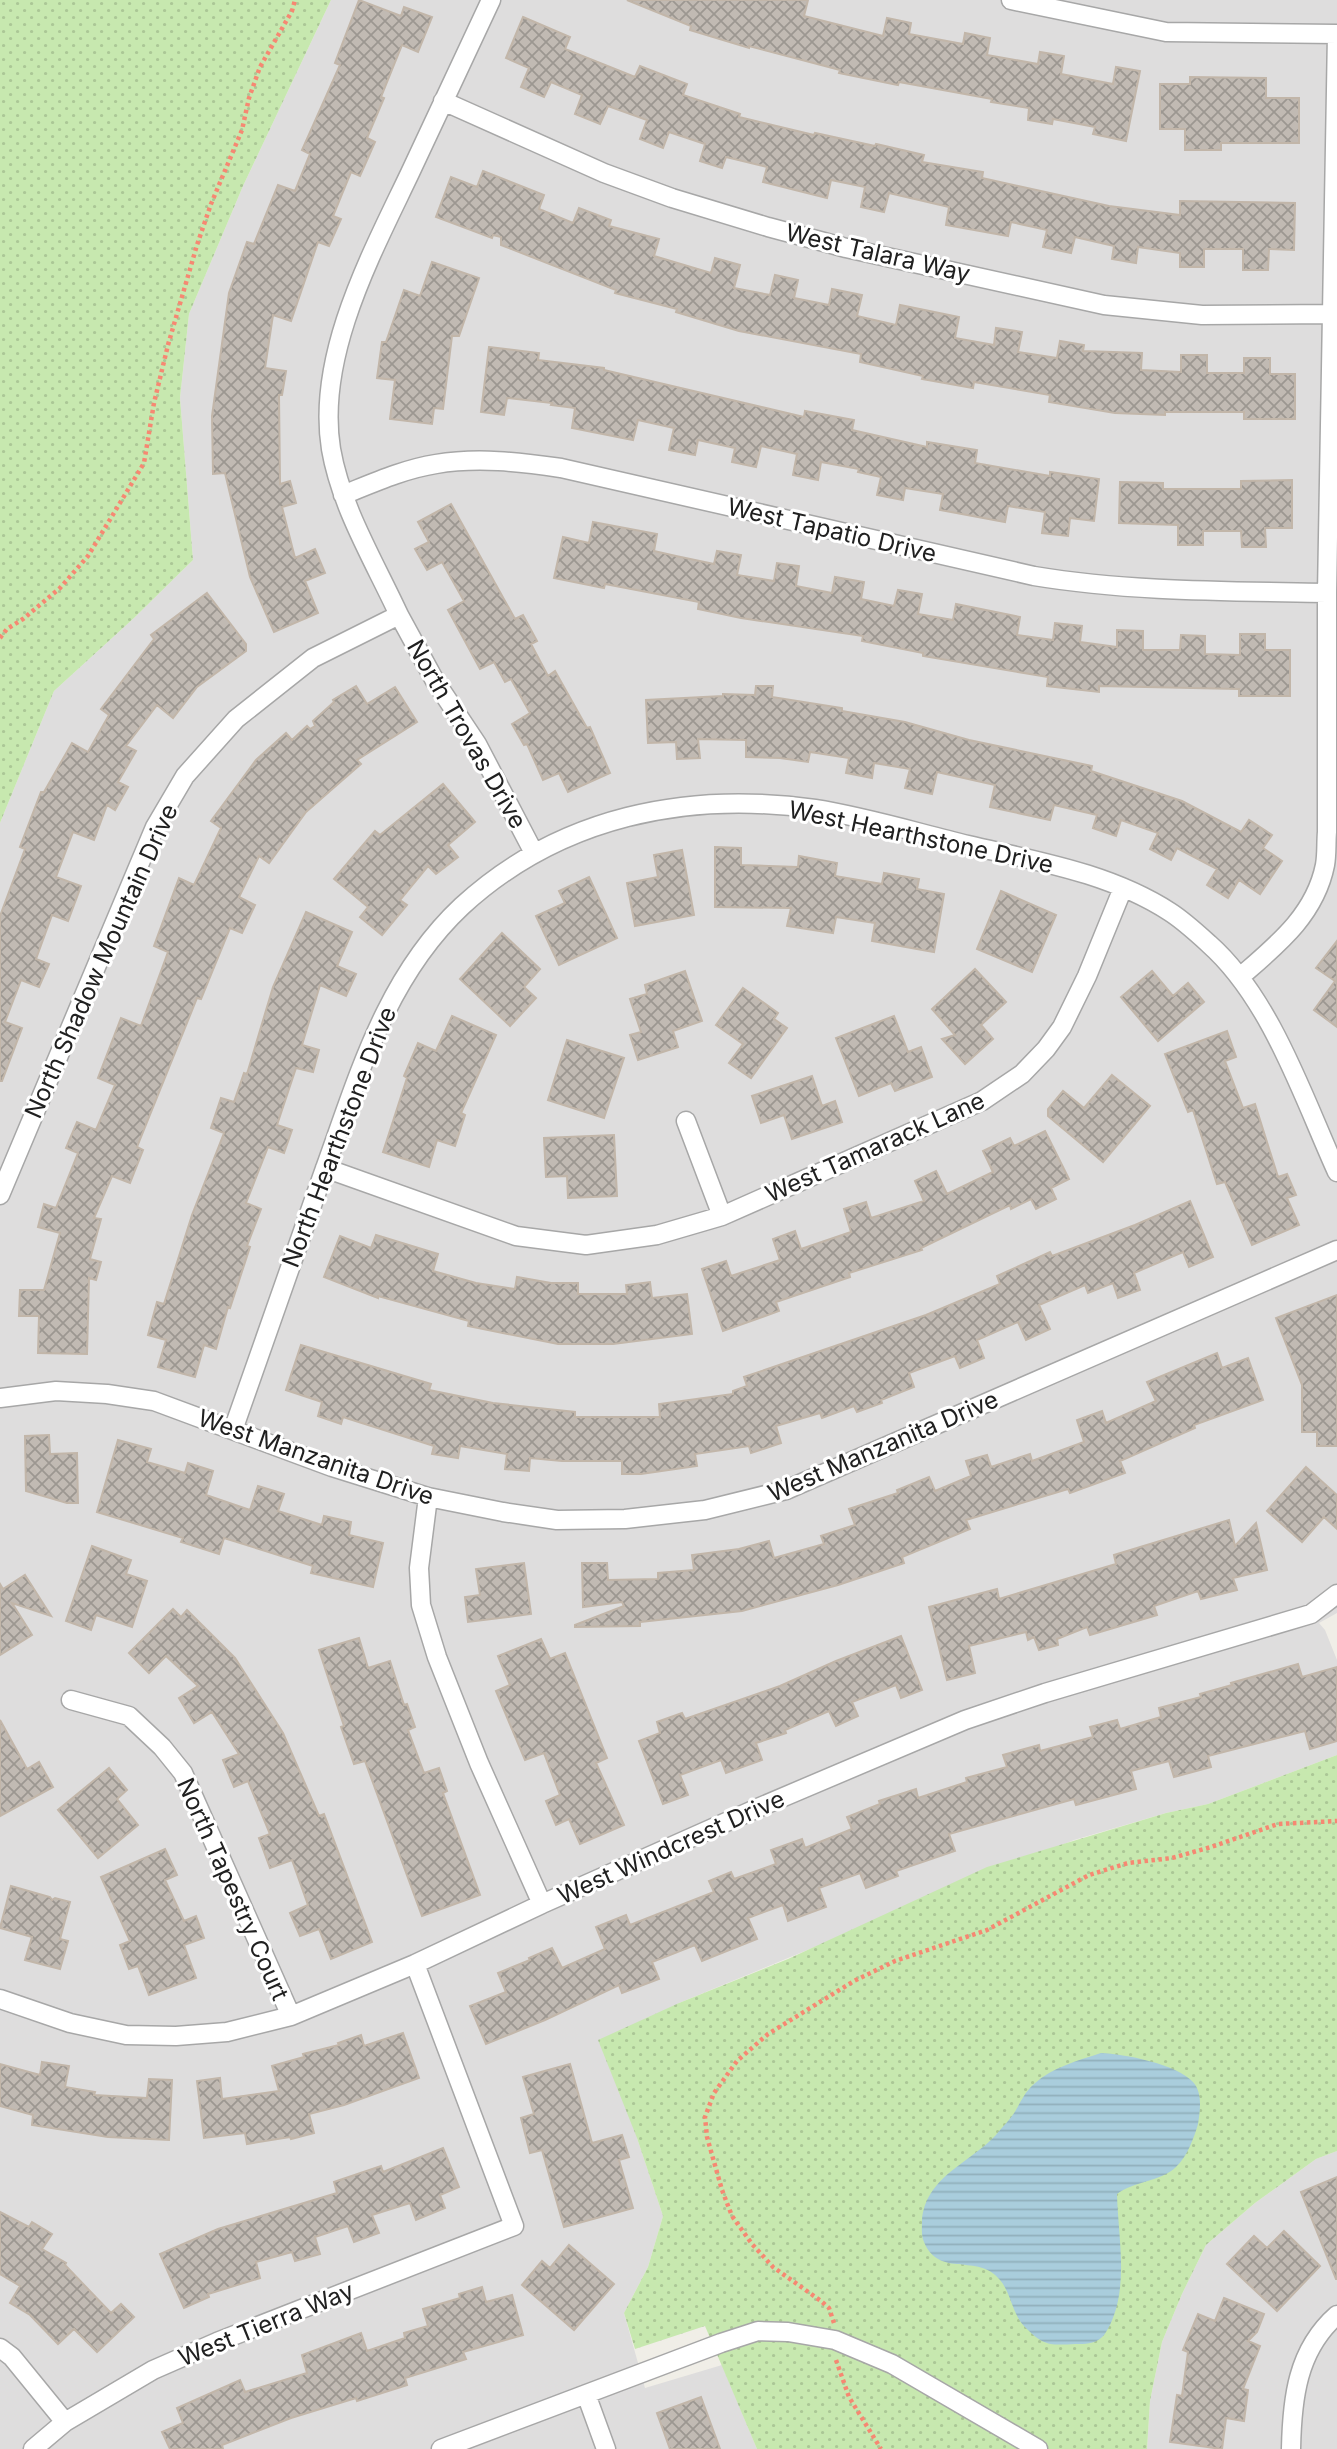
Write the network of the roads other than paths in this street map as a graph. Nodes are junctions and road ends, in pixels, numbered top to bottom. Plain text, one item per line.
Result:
1 (491, 0) edge
2 (1011, 0) edge
3 (1337, 34) edge
4 (443, 101) junction
5 (1333, 314) junction
6 (343, 495) junction
7 (1327, 593) junction
8 (399, 615) junction
9 (534, 853) junction
10 (1123, 888) junction
11 (1240, 976) junction
12 (686, 1121) dead end
13 (325, 1168) junction
14 (1337, 1172) edge
15 (0, 1195) edge
16 (722, 1216) junction
17 (1337, 1250) edge
18 (0, 1398) edge
19 (233, 1430) junction
20 (428, 1497) junction
21 (1337, 1594) edge
22 (71, 1700) dead end
23 (542, 1904) junction
24 (415, 1964) junction
25 (0, 1999) edge
26 (290, 2016) junction
27 (1337, 2315) edge
28 (0, 2348) edge
29 (586, 2394) junction
30 (65, 2422) junction
31 (33, 2449) edge
32 (441, 2449) edge
33 (606, 2449) edge
34 (1038, 2449) edge
35 (1291, 2449) edge

1 - 4 street
2 - 3 street
3 - 5 street
4 - 5 street, West Talara Way
4 - 6 street
5 - 7 street
6 - 7 street, West Tapatio Drive
6 - 8 street
7 - 11 street
8 - 9 street, North Trovas Drive
8 - 15 street, North Shadow Mountain Drive
9 - 10 street, West Hearthstone Drive
9 - 13 street, North Hearthstone Drive
10 - 11 street, West Hearthstone Drive
10 - 16 street, West Tamarack Lane
11 - 14 street, West Hearthstone Drive
12 - 16 street
13 - 16 street, West Tamarack Lane
13 - 19 street, North Hearthstone Drive
17 - 20 street, West Manzanita Drive
18 - 19 street, West Manzanita Drive
19 - 20 street, West Manzanita Drive
20 - 23 street
21 - 23 street, West Windcrest Drive
22 - 26 street, North Tapestry Court
23 - 24 street, West Windcrest Drive
24 - 26 street, West Windcrest Drive
24 - 30 street, West Tierra Way
25 - 26 street, West Windcrest Drive
27 - 35 street
28 - 30 street
29 - 32 street
29 - 33 street
29 - 34 street
30 - 31 street, West Tierra Way

